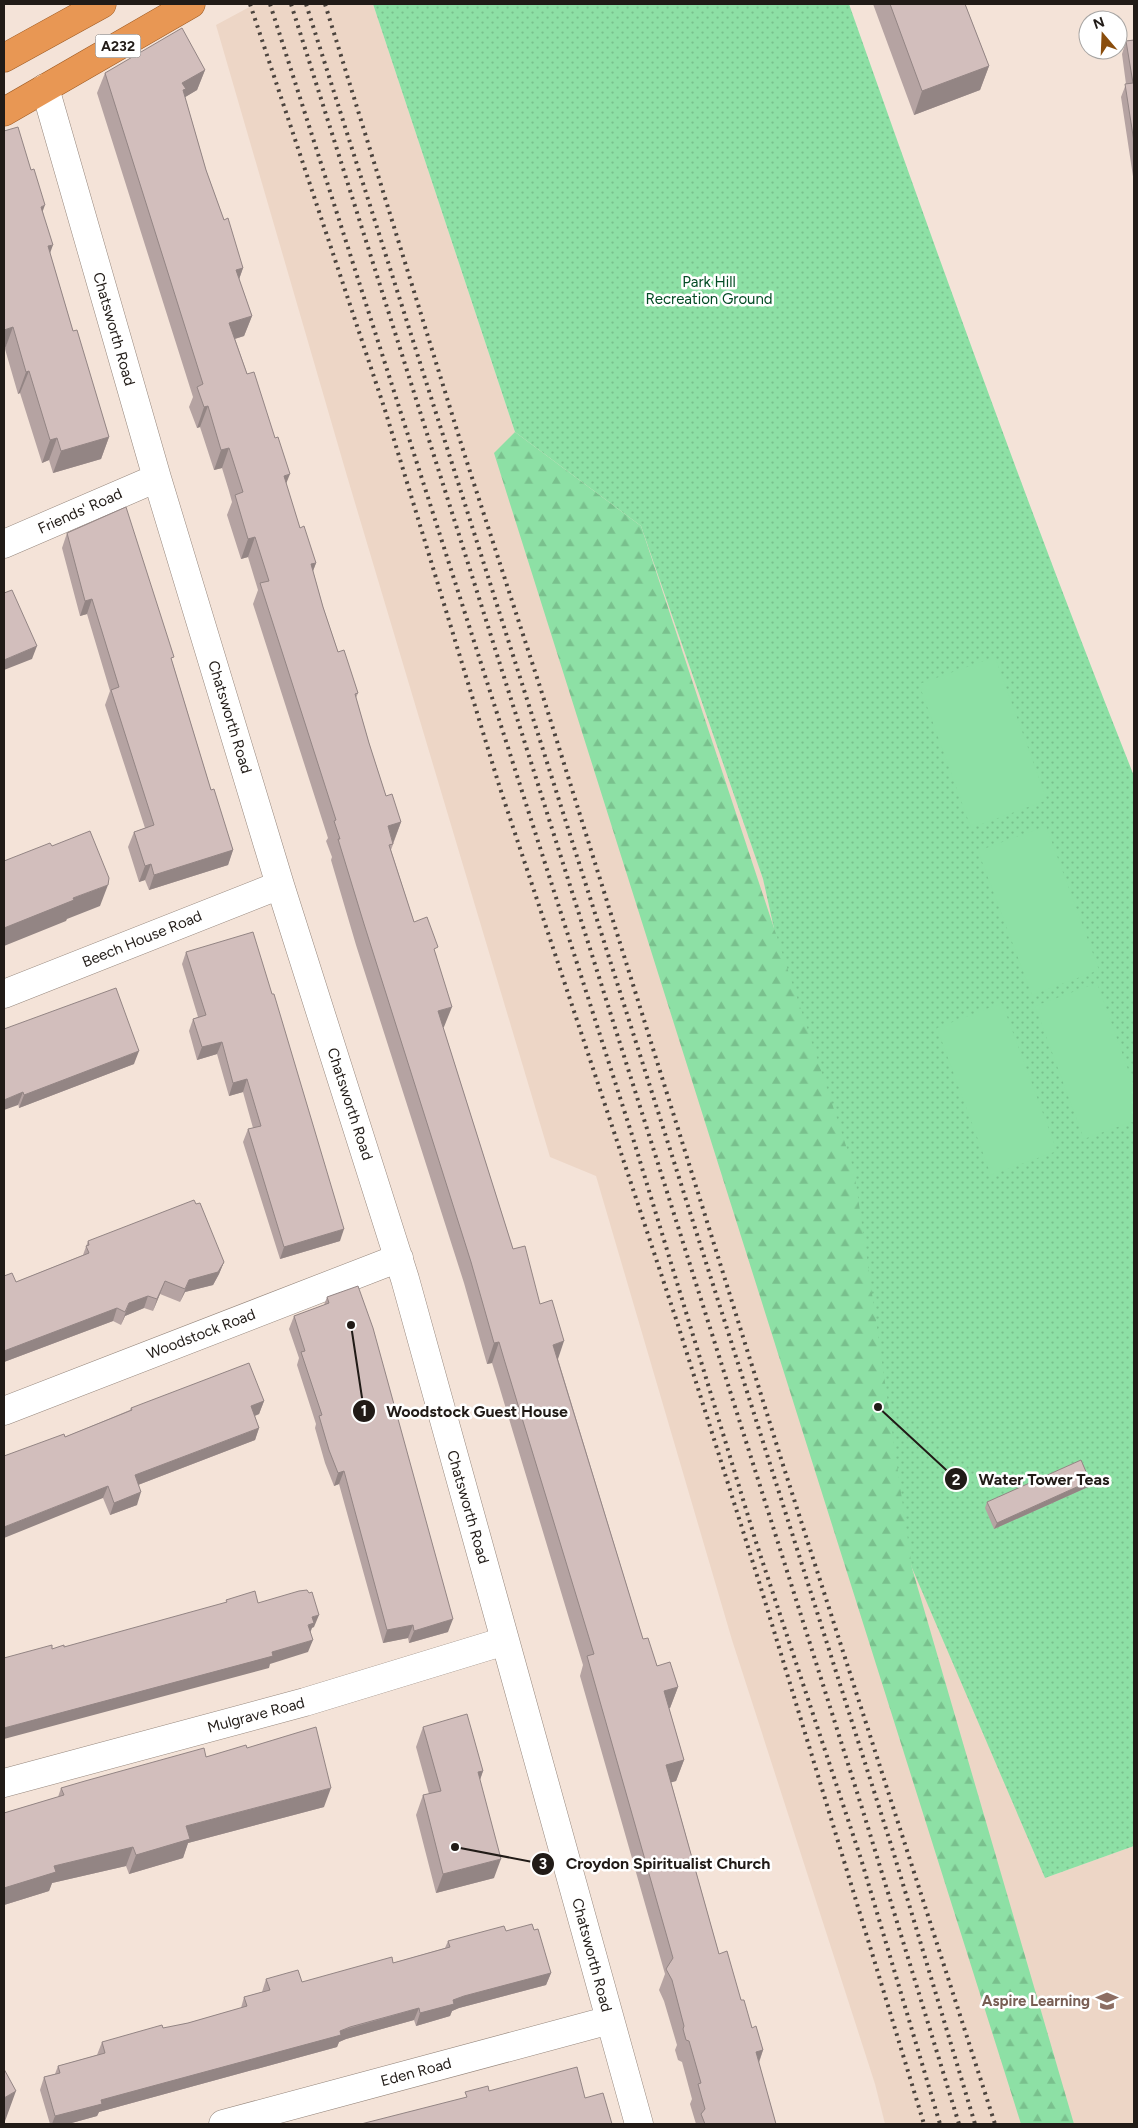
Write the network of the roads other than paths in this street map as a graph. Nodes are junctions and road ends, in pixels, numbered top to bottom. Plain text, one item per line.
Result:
1 (102, 4) edge
2 (191, 4) edge
3 (4, 58) edge
4 (45, 88) junction
5 (4, 112) edge
6 (157, 478) junction
7 (4, 544) edge
8 (280, 885) junction
9 (4, 994) edge
10 (399, 1258) junction
11 (4, 1411) edge
12 (505, 1641) junction
13 (4, 1783) edge
14 (610, 2020) junction
15 (222, 2124) edge
16 (639, 2124) edge

1 - 3 highway
2 - 4 highway, A232
4 - 5 highway, A232
4 - 6 street, Chatsworth Road
6 - 7 street, Friends' Road
6 - 8 street, Chatsworth Road
8 - 9 street, Beech House Road
8 - 10 street, Chatsworth Road
10 - 11 street, Woodstock Road
10 - 12 street, Chatsworth Road
12 - 13 street, Mulgrave Road
12 - 14 street, Chatsworth Road
14 - 15 street, Eden Road
14 - 16 street, Chatsworth Road

